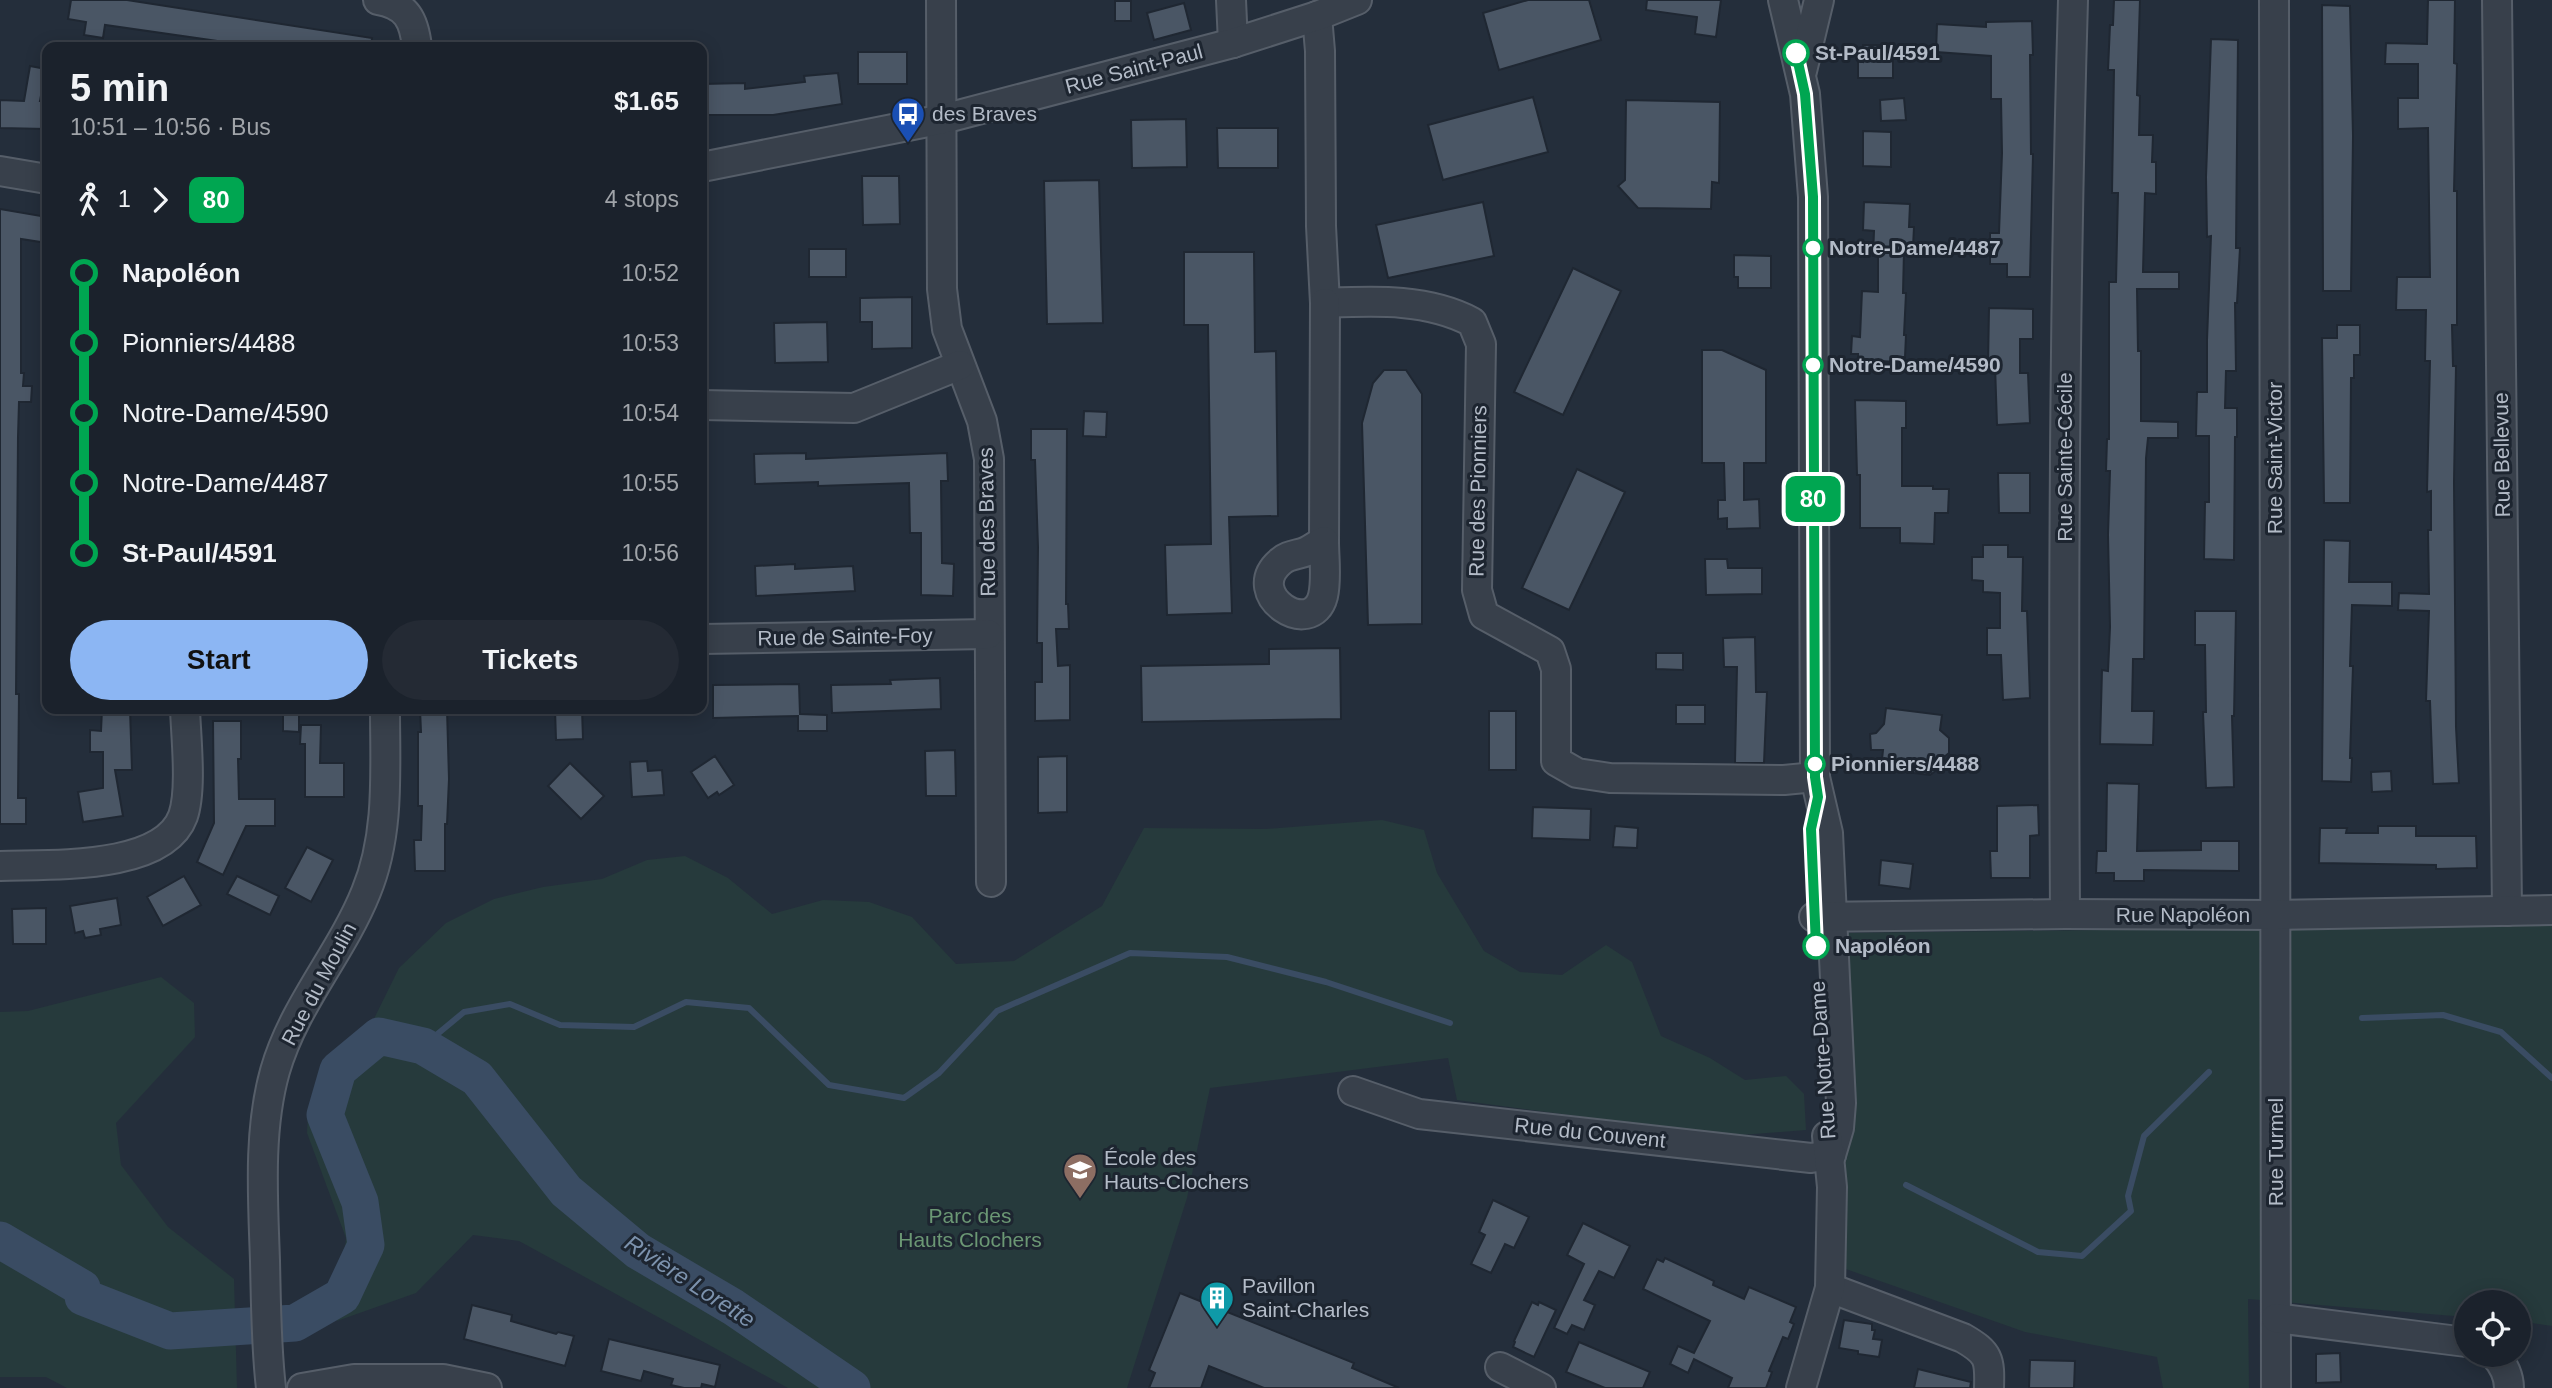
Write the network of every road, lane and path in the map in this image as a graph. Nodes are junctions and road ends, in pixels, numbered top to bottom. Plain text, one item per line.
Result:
1 (378, 0) edge
2 (941, 0) edge
3 (1231, 0) edge
4 (1357, 0) edge
5 (1783, 0) edge
6 (1819, 0) edge
7 (2073, 0) edge
8 (2274, 0) edge
9 (2497, 0) edge
10 (1317, 16) junction
11 (416, 42) edge
12 (1233, 43) junction
13 (1801, 74) junction
14 (943, 119) junction
15 (707, 166) edge
16 (0, 172) edge
17 (42, 177) edge
18 (1325, 303) junction
19 (960, 365) junction
20 (707, 405) edge
21 (1324, 541) dead end
22 (988, 634) junction
23 (707, 639) edge
24 (185, 714) edge
25 (385, 714) edge
26 (1816, 787) junction
27 (0, 866) edge
28 (991, 882) dead end
29 (2552, 910) edge
30 (2507, 911) junction
31 (2065, 914) junction
32 (2276, 915) junction
33 (1823, 916) junction
34 (1353, 1091) dead end
35 (1831, 1155) junction
36 (1830, 1287) junction
37 (2276, 1318) junction
38 (2454, 1340) edge
39 (1500, 1367) dead end
40 (2504, 1367) edge
41 (269, 1374) edge
42 (302, 1388) edge
43 (487, 1388) edge
44 (1541, 1388) edge
45 (1801, 1388) edge
46 (1989, 1388) edge
47 (2276, 1388) edge
48 (2509, 1388) edge

1 - 11 street
2 - 14 street, Rue des Braves
3 - 12 street
4 - 10 street, Rue Saint-Paul
5 - 13 street, Rue Notre-Dame
6 - 13 street
7 - 31 street, Rue Sainte-Cécile
8 - 32 street, Rue Saint-Victor
9 - 30 street, Rue Bellevue
10 - 12 street, Rue Saint-Paul
10 - 18 street
12 - 14 street, Rue Saint-Paul
13 - 26 street, Rue Notre-Dame
14 - 15 street, Rue Saint-Paul
14 - 19 street, Rue des Braves
16 - 17 street
18 - 21 street
18 - 26 street, Rue des Pionniers
19 - 20 street
19 - 22 street, Rue des Braves
22 - 23 street, Rue de Sainte-Foy
22 - 28 street, Rue des Braves
24 - 27 street
25 - 41 street, Rue du Moulin
26 - 33 street, Rue Notre-Dame
29 - 30 street, Rue Napoléon
30 - 32 street, Rue Napoléon
31 - 32 street, Rue Napoléon
31 - 33 street, Rue Napoléon
32 - 37 street, Rue Turmel
33 - 35 street, Rue Notre-Dame
34 - 35 street, Rue du Couvent
35 - 36 street, Rue Notre-Dame
36 - 45 street, Rue Notre-Dame
36 - 46 street
37 - 38 street
37 - 47 street, Rue Turmel
39 - 44 street
40 - 48 street
42 - 43 street

